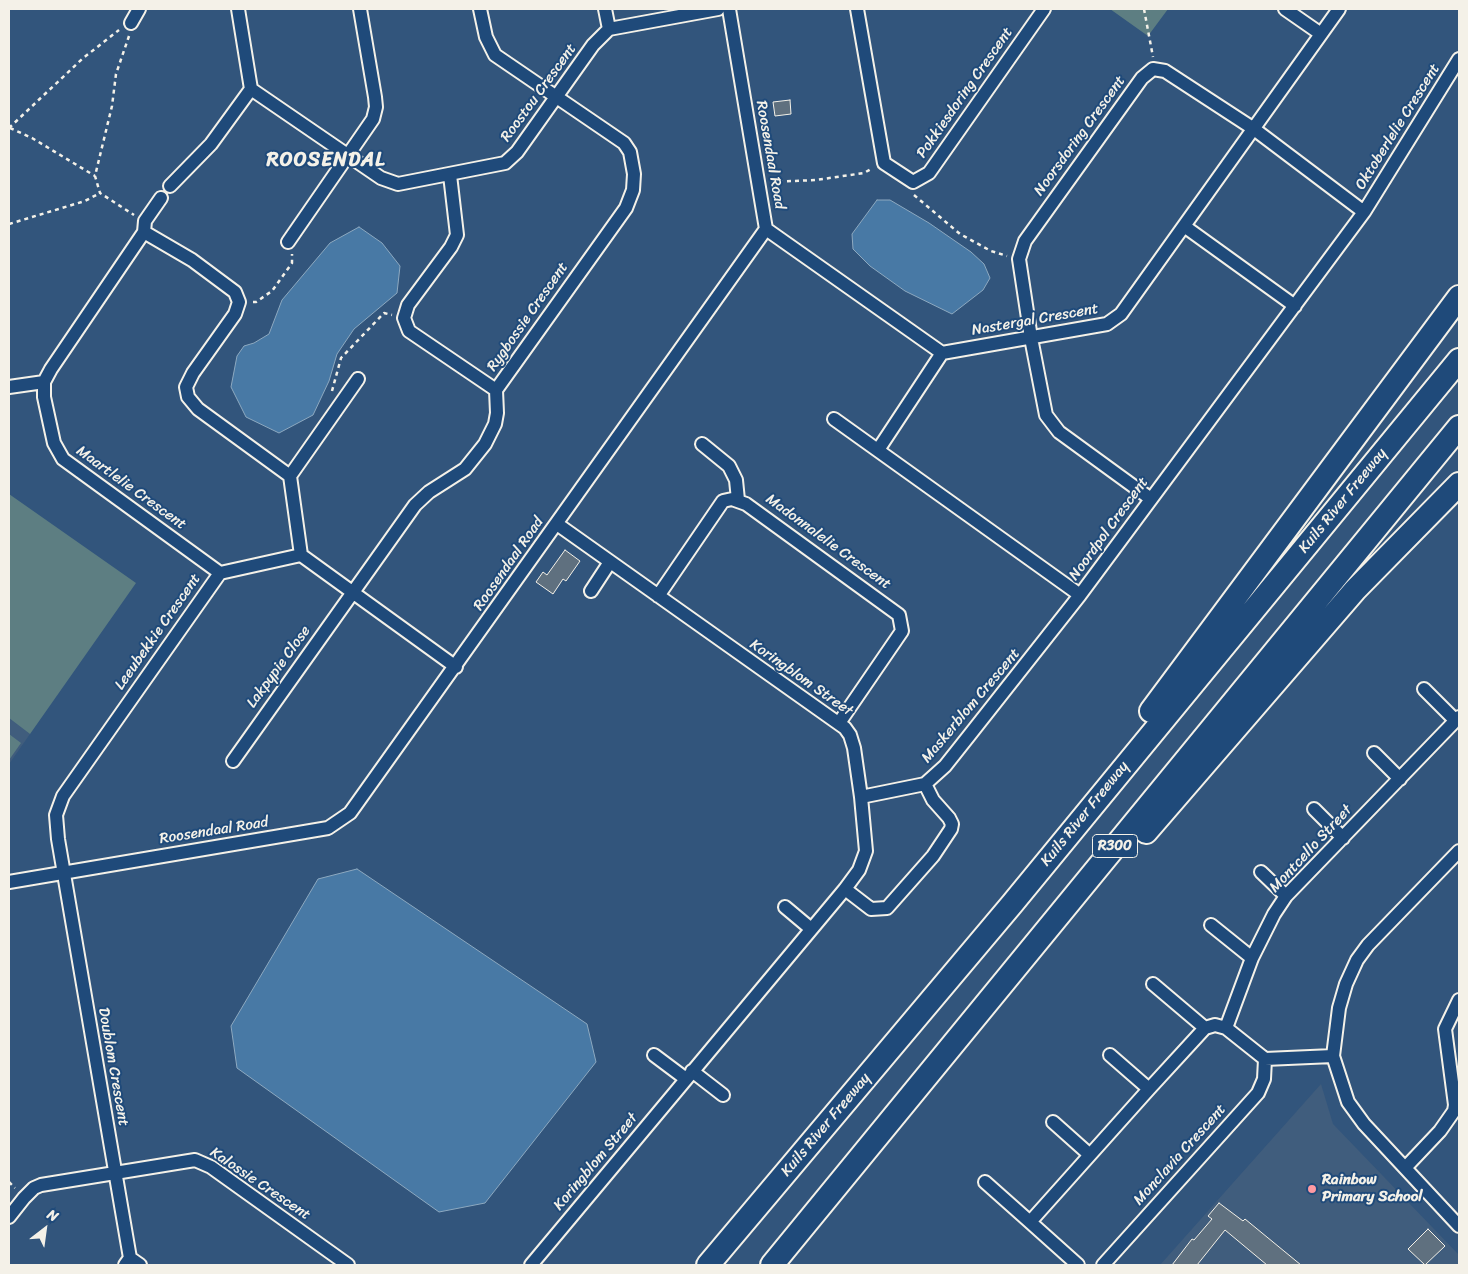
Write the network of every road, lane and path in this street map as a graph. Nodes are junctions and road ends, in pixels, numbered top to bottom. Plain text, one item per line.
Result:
1 (139, 9) edge
2 (238, 9) edge
3 (360, 9) edge
4 (480, 9) edge
5 (605, 9) edge
6 (718, 9) edge
7 (730, 9) edge
8 (857, 9) edge
9 (1044, 9) edge
10 (1144, 9) edge
11 (1285, 9) edge
12 (1339, 9) edge
13 (131, 23) junction
14 (609, 29) junction
15 (1321, 34) junction
16 (1459, 59) edge
17 (1153, 69) junction
18 (251, 89) junction
19 (557, 97) junction
20 (9, 128) edge
21 (1254, 129) junction
22 (348, 155) junction
23 (884, 163) junction
24 (450, 175) junction
25 (95, 176) junction
26 (757, 182) junction
27 (913, 182) junction
28 (170, 186) dead end
29 (100, 193) junction
30 (161, 198) dead end
31 (1364, 212) junction
32 (9, 224) edge
33 (145, 226) junction
34 (1184, 226) junction
35 (766, 229) junction
36 (288, 242) joint
37 (1019, 259) junction
38 (1316, 278) joint
39 (1459, 297) edge
40 (239, 302) junction
41 (1295, 306) junction
42 (404, 318) junction
43 (1031, 338) junction
44 (942, 353) junction
45 (1459, 360) edge
46 (358, 379) dead end
47 (44, 382) junction
48 (9, 387) edge
49 (496, 390) junction
50 (331, 393) dead end
51 (834, 419) dead end
52 (1459, 427) edge
53 (702, 444) dead end
54 (878, 450) junction
55 (290, 476) junction
56 (1459, 484) edge
57 (1151, 499) junction
58 (738, 500) junction
59 (557, 524) junction
60 (301, 555) junction
61 (610, 562) junction
62 (220, 573) junction
63 (591, 591) dead end
64 (353, 593) junction
65 (1080, 595) junction
66 (658, 596) junction
67 (456, 666) junction
68 (1424, 689) dead end
69 (1458, 719) edge
70 (839, 723) junction
71 (1374, 753) dead end
72 (233, 761) dead end
73 (1400, 779) junction
74 (925, 784) junction
75 (861, 797) junction
76 (1314, 809) dead end
77 (1343, 838) junction
78 (1459, 851) edge
79 (1261, 872) dead end
80 (63, 873) junction
81 (9, 882) edge
82 (845, 890) junction
83 (1286, 896) junction
84 (1073, 898) junction
85 (1012, 904) junction
86 (785, 907) dead end
87 (1211, 925) dead end
88 (810, 928) junction
89 (1252, 958) junction
90 (1153, 984) dead end
91 (1459, 1000) edge
92 (1204, 1028) junction
93 (1226, 1028) junction
94 (654, 1055) dead end
95 (1110, 1055) dead end
96 (1333, 1056) junction
97 (1265, 1059) junction
98 (689, 1075) junction
99 (1149, 1089) junction
100 (724, 1095) dead end
101 (1457, 1107) edge
102 (1053, 1122) dead end
103 (1090, 1156) junction
104 (1404, 1168) junction
105 (115, 1172) junction
106 (985, 1182) dead end
107 (9, 1217) edge
108 (1030, 1222) junction
109 (1459, 1226) edge
110 (132, 1263) edge
111 (348, 1265) edge
112 (531, 1265) edge
113 (708, 1265) edge
114 (772, 1265) edge
115 (1078, 1265) edge
116 (1103, 1265) edge

1 - 13 street
2 - 18 street
3 - 22 street
4 - 19 street, Rygbossie Crescent
5 - 14 street
6 - 14 street
7 - 26 street, Roosendaal Road
8 - 23 street
9 - 27 street, Pokkiesdoring Crescent
10 - 17 path
11 - 15 street
12 - 15 street, Nastergal Crescent
13 - 20 path
13 - 25 path
14 - 19 street, Roostou Crescent
15 - 21 street, Nastergal Crescent
16 - 31 street, Oktoberlelie Crescent
17 - 21 street
17 - 37 street, Noorsdoring Crescent
18 - 22 street, Roostou Crescent
18 - 28 street
19 - 24 street, Roostou Crescent
19 - 49 street, Rygbossie Crescent
20 - 25 path
21 - 31 street, Oktoberlelie Crescent
21 - 34 street, Nastergal Crescent
22 - 24 street, Roostou Crescent
22 - 36 street
23 - 26 path
23 - 27 street
24 - 42 street
25 - 29 path
26 - 35 street, Roosendaal Road
27 - 37 path
29 - 32 path
29 - 33 path
30 - 33 street
31 - 38 street, Oktoberlelie Crescent
33 - 40 street
33 - 47 street
34 - 41 street
34 - 43 street, Nastergal Crescent
35 - 44 street
35 - 59 street, Roosendaal Road
36 - 40 path
37 - 43 street, Noorsdoring Crescent
38 - 41 street, Noordpol Crescent
39 - 85 highway
40 - 55 street
41 - 57 street, Noordpol Crescent
42 - 49 street, Rygbossie Crescent
42 - 50 path
43 - 44 street, Nastergal Crescent
43 - 57 street, Noorsdoring Crescent
44 - 54 street
45 - 85 highway, Kuils River Freeway / R300
46 - 55 street
47 - 48 street
47 - 62 street, Maartlelie Crescent
49 - 64 street, Lakpypie Close
51 - 54 street, Noordpol Crescent
52 - 84 highway, R300
53 - 58 street
54 - 65 street, Noordpol Crescent
55 - 60 street
56 - 84 highway
57 - 65 street, Noordpol Crescent
58 - 66 street
58 - 70 street, Madonnalelie Crescent
59 - 61 street, Koringblom Street
59 - 67 street, Roosendaal Road
60 - 62 street, Leeubekkie Crescent
60 - 64 street
61 - 63 street
61 - 66 street, Koringblom Street
62 - 80 street, Leeubekkie Crescent
64 - 67 street
64 - 72 street, Lakpypie Close
65 - 74 street, Maskerblom Crescent
66 - 70 street, Koringblom Street
67 - 80 street, Roosendaal Road
68 - 69 street
69 - 73 street, Montcello Street
70 - 75 street, Koringblom Street
71 - 73 street
73 - 77 street, Montcello Street
74 - 75 street, Maskerblom Crescent
74 - 82 street
75 - 82 street, Koringblom Street
76 - 77 street
77 - 83 street, Montcello Street
78 - 96 street
79 - 83 street
80 - 81 street, Roosendaal Road
80 - 105 street, Doublom Crescent
82 - 88 street, Koringblom Street
83 - 89 street, Montcello Street
84 - 114 highway, R300
85 - 113 highway, Kuils River Freeway / R300
86 - 88 street
87 - 89 street
88 - 98 street, Koringblom Street
89 - 93 street, Montcello Street
90 - 92 street
91 - 101 street
92 - 93 street
92 - 99 street
93 - 97 street
94 - 98 street
95 - 99 street
96 - 97 street
96 - 104 street
97 - 116 street, Monclavia Crescent
98 - 100 street
98 - 112 street, Koringblom Street
99 - 103 street
101 - 104 street
102 - 103 street
103 - 108 street
104 - 109 street
105 - 107 street, Kalossie Crescent
105 - 110 street, Doublom Crescent
105 - 111 street, Kalossie Crescent
106 - 108 street
108 - 115 street

